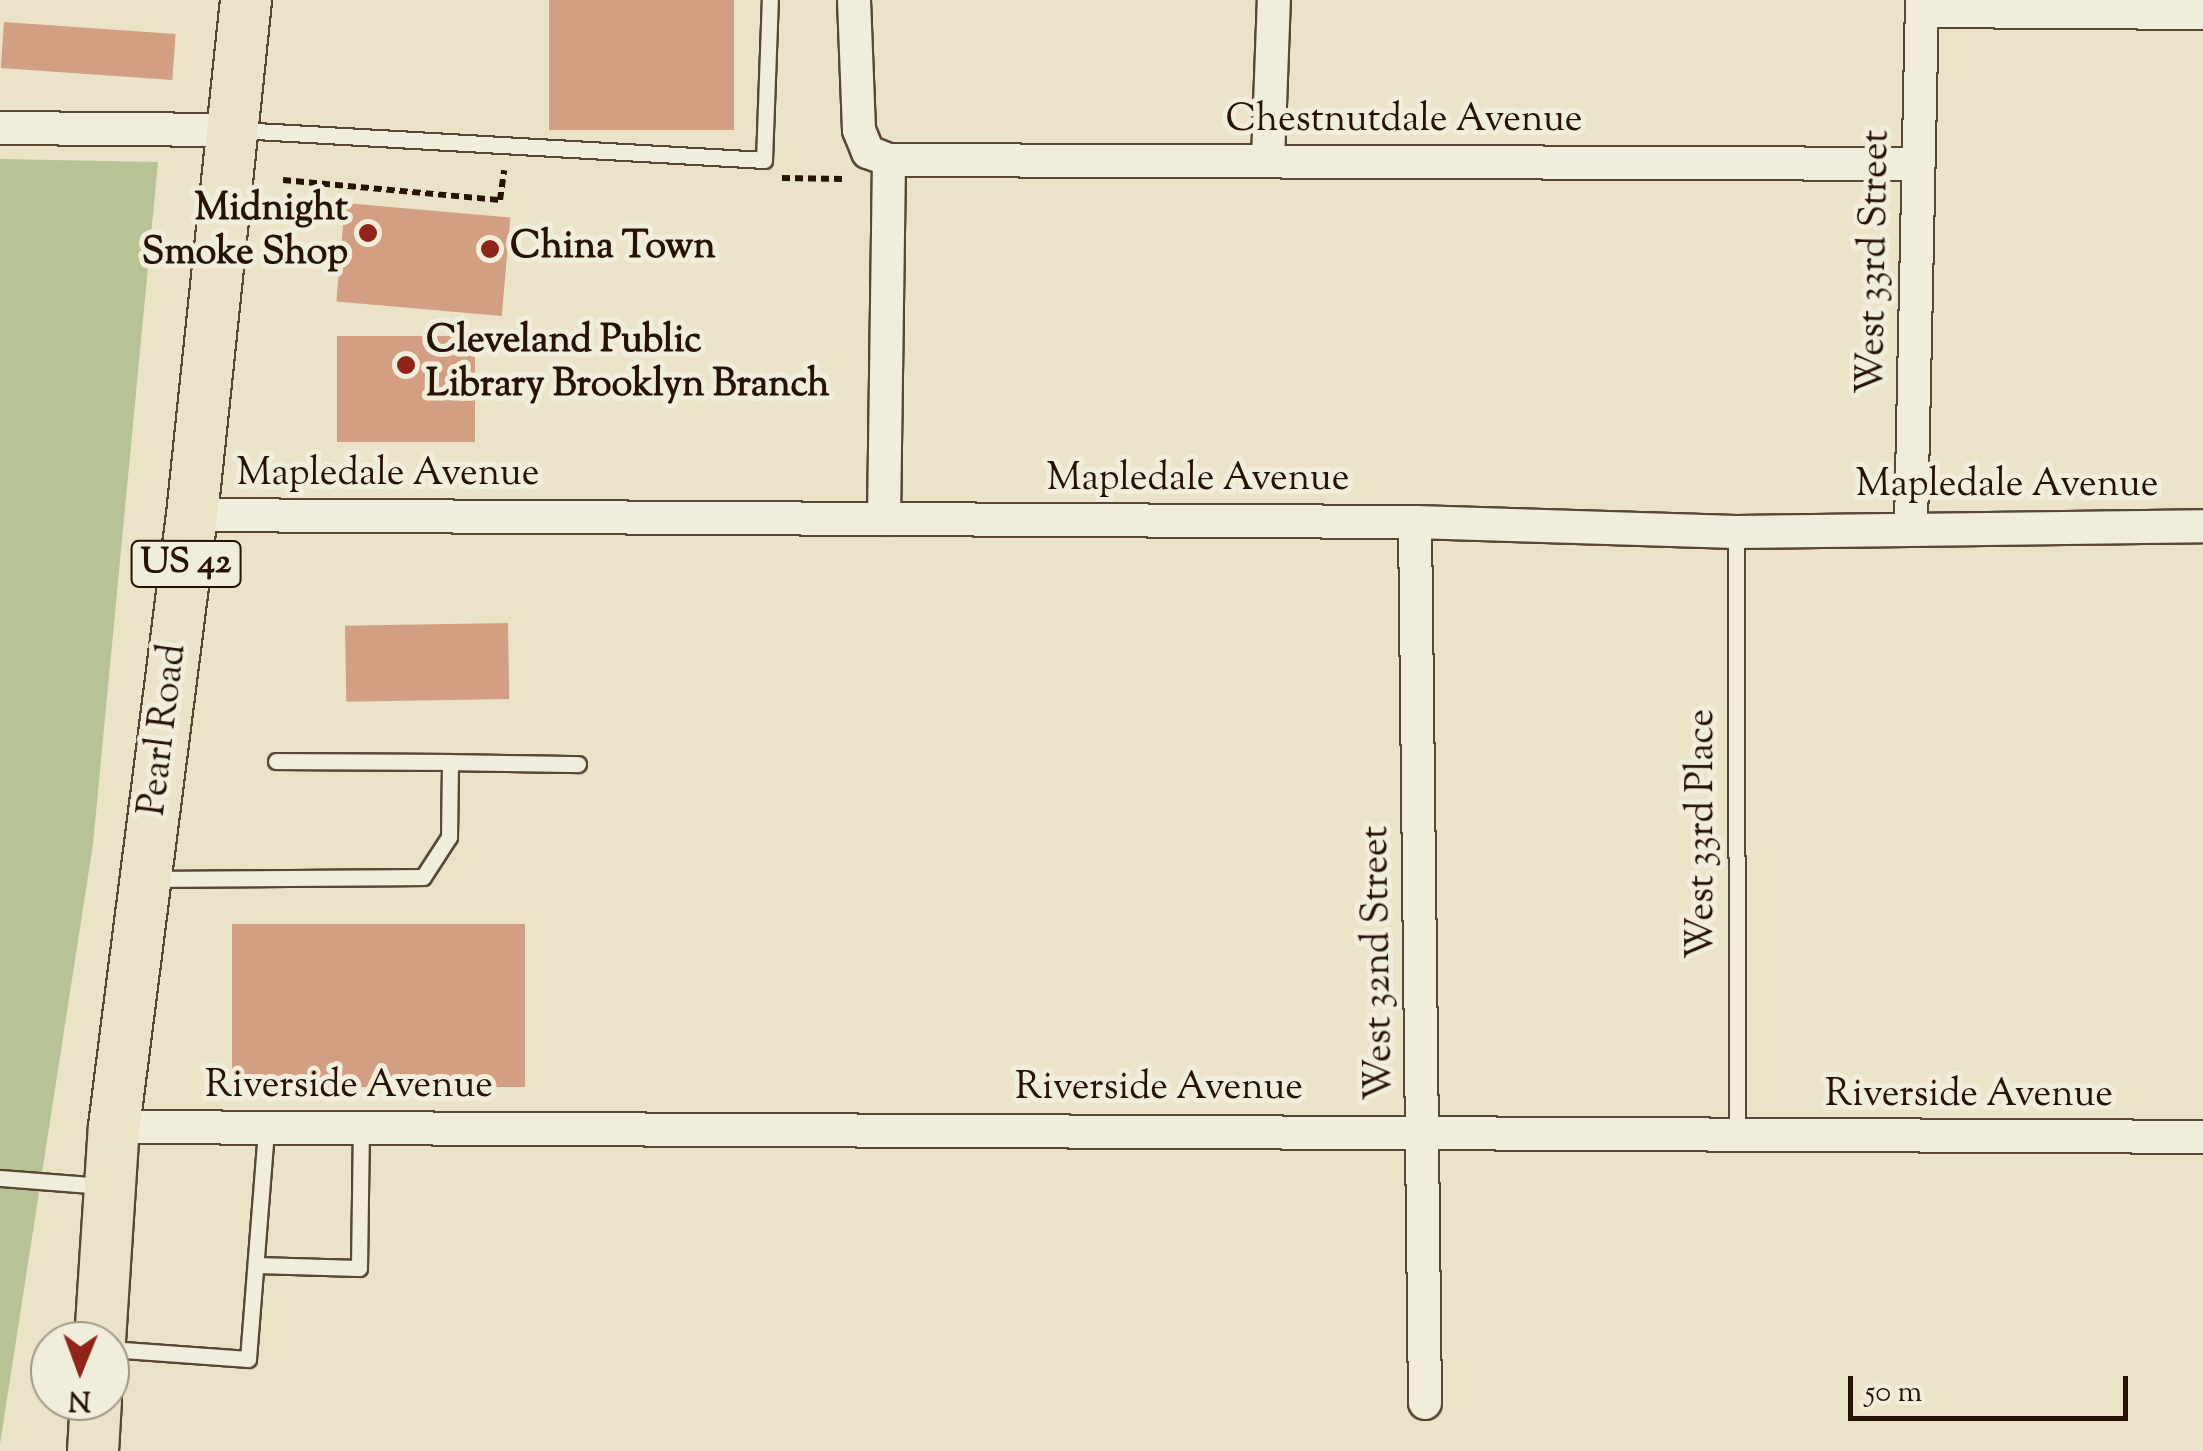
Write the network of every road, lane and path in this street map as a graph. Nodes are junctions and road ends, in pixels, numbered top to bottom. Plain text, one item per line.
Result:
1 (246, 0) edge
2 (770, 0) edge
3 (854, 0) edge
4 (1274, 0) edge
5 (1922, 5) edge
6 (2203, 13) edge
7 (0, 128) edge
8 (235, 130) junction
9 (889, 160) junction
10 (1268, 160) junction
11 (505, 161) dead end
12 (1918, 164) junction
13 (775, 178) dead end
14 (856, 179) dead end
15 (283, 180) dead end
16 (192, 515) junction
17 (884, 518) junction
18 (1415, 522) junction
19 (1911, 526) junction
20 (2203, 526) edge
21 (1736, 532) junction
22 (276, 761) dead end
23 (450, 762) junction
24 (578, 764) dead end
25 (146, 879) junction
26 (114, 1128) junction
27 (266, 1128) junction
28 (361, 1128) junction
29 (1422, 1130) junction
30 (1737, 1136) junction
31 (2203, 1137) edge
32 (0, 1178) edge
33 (110, 1188) junction
34 (256, 1265) junction
35 (101, 1321) edge
36 (130, 1350) edge
37 (1425, 1403) dead end
38 (95, 1421) edge
39 (93, 1451) edge

1 - 8 main road, Pearl Road / US 42
2 - 8 lane
3 - 9 street
4 - 10 street
5 - 6 street
5 - 12 street, West 33rd Street
7 - 8 street
8 - 16 main road, Pearl Road / US 42
9 - 10 street, Chestnutdale Avenue
9 - 17 street
10 - 12 street, Chestnutdale Avenue
11 - 15 path
12 - 19 street, West 33rd Street
13 - 14 path
16 - 17 street, Mapledale Avenue
16 - 25 main road, Pearl Road / US 42
17 - 18 street, Mapledale Avenue
18 - 21 street, Mapledale Avenue
18 - 29 street, West 32nd Street
19 - 20 street, Mapledale Avenue
19 - 21 street, Mapledale Avenue
21 - 30 lane, West 33rd Place
22 - 23 lane
23 - 24 lane
23 - 25 lane
25 - 26 main road, Pearl Road / US 42
26 - 27 street, Riverside Avenue
26 - 33 main road, Pearl Road / US 42
27 - 28 street, Riverside Avenue
27 - 34 lane
28 - 29 street, Riverside Avenue
28 - 34 lane
29 - 30 street, Riverside Avenue
29 - 37 street, West 32nd Street
30 - 31 street, Riverside Avenue
32 - 33 lane
33 - 35 main road, Pearl Road / US 42
34 - 36 lane
38 - 39 main road

